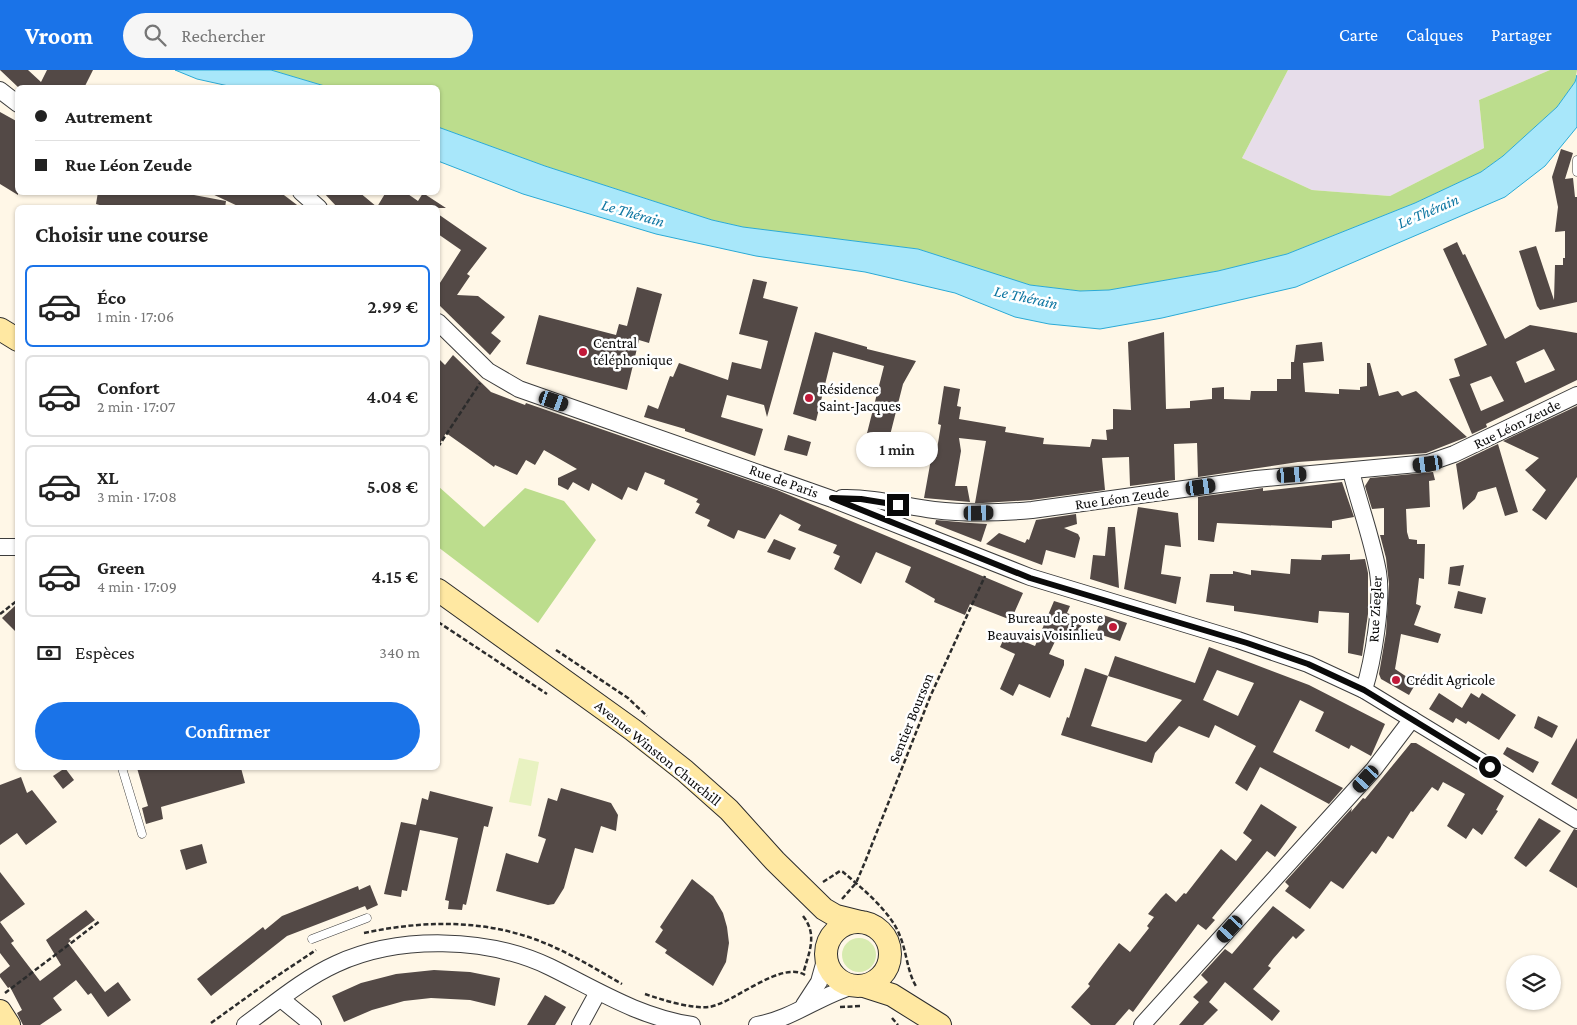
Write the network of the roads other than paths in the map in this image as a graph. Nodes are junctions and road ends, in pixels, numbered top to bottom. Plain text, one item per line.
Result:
1 (0, 90) edge
2 (15, 102) edge
3 (1577, 160) edge
4 (1577, 172) edge
5 (303, 195) edge
6 (315, 205) edge
7 (440, 324) edge
8 (0, 329) edge
9 (15, 338) edge
10 (1577, 395) edge
11 (1350, 471) junction
12 (832, 498) junction
13 (15, 546) edge
14 (0, 547) edge
15 (440, 591) edge
16 (440, 607) edge
17 (530, 658) junction
18 (1364, 690) junction
19 (1412, 719) junction
20 (123, 770) edge
21 (1577, 820) edge
22 (142, 834) dead end
23 (775, 862) junction
24 (367, 918) dead end
25 (860, 922) junction
26 (312, 939) dead end
27 (827, 950) junction
28 (890, 963) junction
29 (858, 986) junction
30 (598, 992) junction
31 (281, 999) junction
32 (801, 1008) junction
33 (0, 1011) edge
34 (10, 1025) edge
35 (245, 1025) edge
36 (313, 1025) edge
37 (580, 1025) edge
38 (692, 1025) edge
39 (758, 1025) edge
40 (940, 1025) edge
41 (947, 1025) edge
42 (1142, 1025) edge

1 - 2 street
3 - 4 lane
5 - 6 street
7 - 12 street, Rue de Paris
8 - 9 main road
10 - 11 street, Rue Léon Zeude
11 - 12 street, Rue Léon Zeude
11 - 18 street, Rue Ziegler
12 - 18 street, Rue de Paris
13 - 14 street
15 - 17 main road, Avenue Winston Churchill
16 - 17 main road, Avenue Winston Churchill
17 - 23 main road, Avenue Winston Churchill
18 - 19 street, Rue de Paris
19 - 21 street, Rue de Paris
19 - 42 street
20 - 22 lane
23 - 25 main road, Avenue Winston Churchill
23 - 27 main road, Avenue Winston Churchill
24 - 26 lane
25 - 27 main road
25 - 28 main road
27 - 29 main road
27 - 32 street
28 - 29 main road
28 - 41 main road
29 - 32 street
29 - 40 main road
30 - 31 street
30 - 37 street
30 - 38 street
31 - 35 street
31 - 36 street
32 - 39 street
33 - 34 main road

